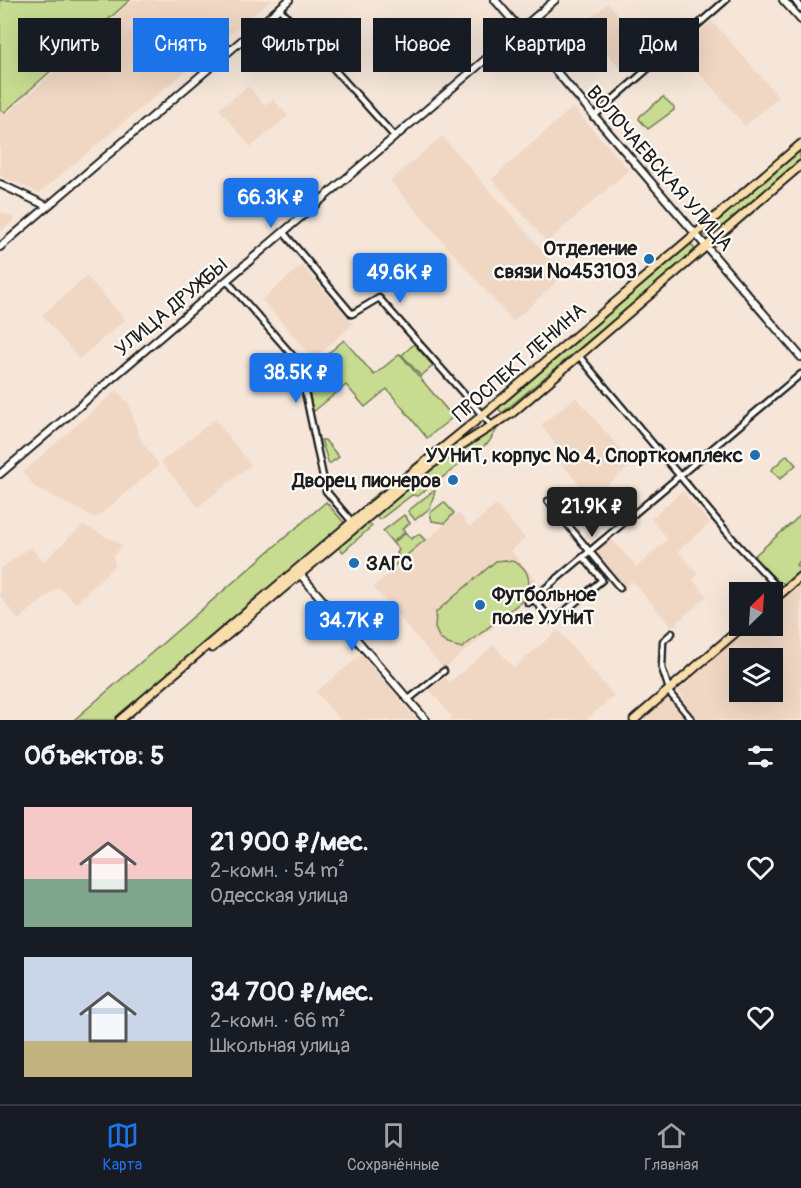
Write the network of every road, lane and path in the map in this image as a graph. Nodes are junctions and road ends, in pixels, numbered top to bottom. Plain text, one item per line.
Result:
1 (289, 0) edge
2 (495, 0) edge
3 (555, 0) edge
4 (726, 0) edge
5 (783, 0) edge
6 (795, 0) edge
7 (279, 8) junction
8 (801, 8) edge
9 (510, 18) edge
10 (534, 18) edge
11 (801, 20) edge
12 (483, 62) edge
13 (555, 72) edge
14 (593, 117) junction
15 (395, 137) junction
16 (801, 144) edge
17 (801, 165) edge
18 (0, 184) edge
19 (47, 206) junction
20 (284, 233) junction
21 (695, 234) junction
22 (0, 247) edge
23 (706, 247) junction
24 (227, 281) junction
25 (579, 356) junction
26 (801, 357) edge
27 (801, 374) edge
28 (483, 416) junction
29 (492, 426) junction
30 (0, 474) edge
31 (681, 476) junction
32 (548, 501) dead end
33 (354, 524) junction
34 (590, 553) junction
35 (584, 558) junction
36 (298, 572) junction
37 (801, 576) edge
38 (773, 582) edge
39 (620, 588) dead end
40 (783, 591) edge
41 (533, 599) junction
42 (528, 603) dead end
43 (672, 633) dead end
44 (731, 636) edge
45 (444, 671) dead end
46 (668, 690) junction
47 (409, 699) junction
48 (120, 720) edge
49 (127, 720) edge
50 (426, 720) edge
51 (633, 720) edge
52 (692, 720) edge

1 - 7 main road
2 - 9 main road, ВОЛОЧАЕВСКАЯ УЛИЦА
3 - 10 main road, УЛИЦА ДРУЖБЫ
4 - 14 street
5 - 11 main road
6 - 8 main road
7 - 15 street
7 - 19 main road
12 - 15 main road, УЛИЦА ДРУЖБЫ
13 - 14 main road, ВОЛОЧАЕВСКАЯ УЛИЦА
14 - 21 main road, ВОЛОЧАЕВСКАЯ УЛИЦА
15 - 20 main road, УЛИЦА ДРУЖБЫ
16 - 21 main road, ПРОСПЕКТ ЛЕНИНА
17 - 23 main road, ПРОСПЕКТ ЛЕНИНА
18 - 19 main road
19 - 22 main road
20 - 24 main road, УЛИЦА ДРУЖБЫ
20 - 28 street
21 - 23 main road, ВОЛОЧАЕВСКАЯ УЛИЦА
21 - 28 main road, ПРОСПЕКТ ЛЕНИНА
23 - 25 main road, ПРОСПЕКТ ЛЕНИНА
23 - 26 main road, ВОЛОЧАЕВСКАЯ УЛИЦА
24 - 30 main road, УЛИЦА ДРУЖБЫ
24 - 33 street
25 - 29 main road, ПРОСПЕКТ ЛЕНИНА
25 - 31 street
27 - 31 street
28 - 29 street
28 - 33 main road, ПРОСПЕКТ ЛЕНИНА
29 - 33 main road, ПРОСПЕКТ ЛЕНИНА
31 - 34 street
31 - 38 street
32 - 34 street
33 - 36 main road, ПРОСПЕКТ ЛЕНИНА
34 - 35 street
34 - 39 street
35 - 41 street
35 - 41 street
36 - 47 main road
36 - 48 main road, ПРОСПЕКТ ЛЕНИНА
36 - 49 main road, ПРОСПЕКТ ЛЕНИНА
37 - 40 main road
41 - 42 street
43 - 46 street
44 - 46 main road
45 - 47 street
46 - 51 main road
46 - 52 street
47 - 50 main road

